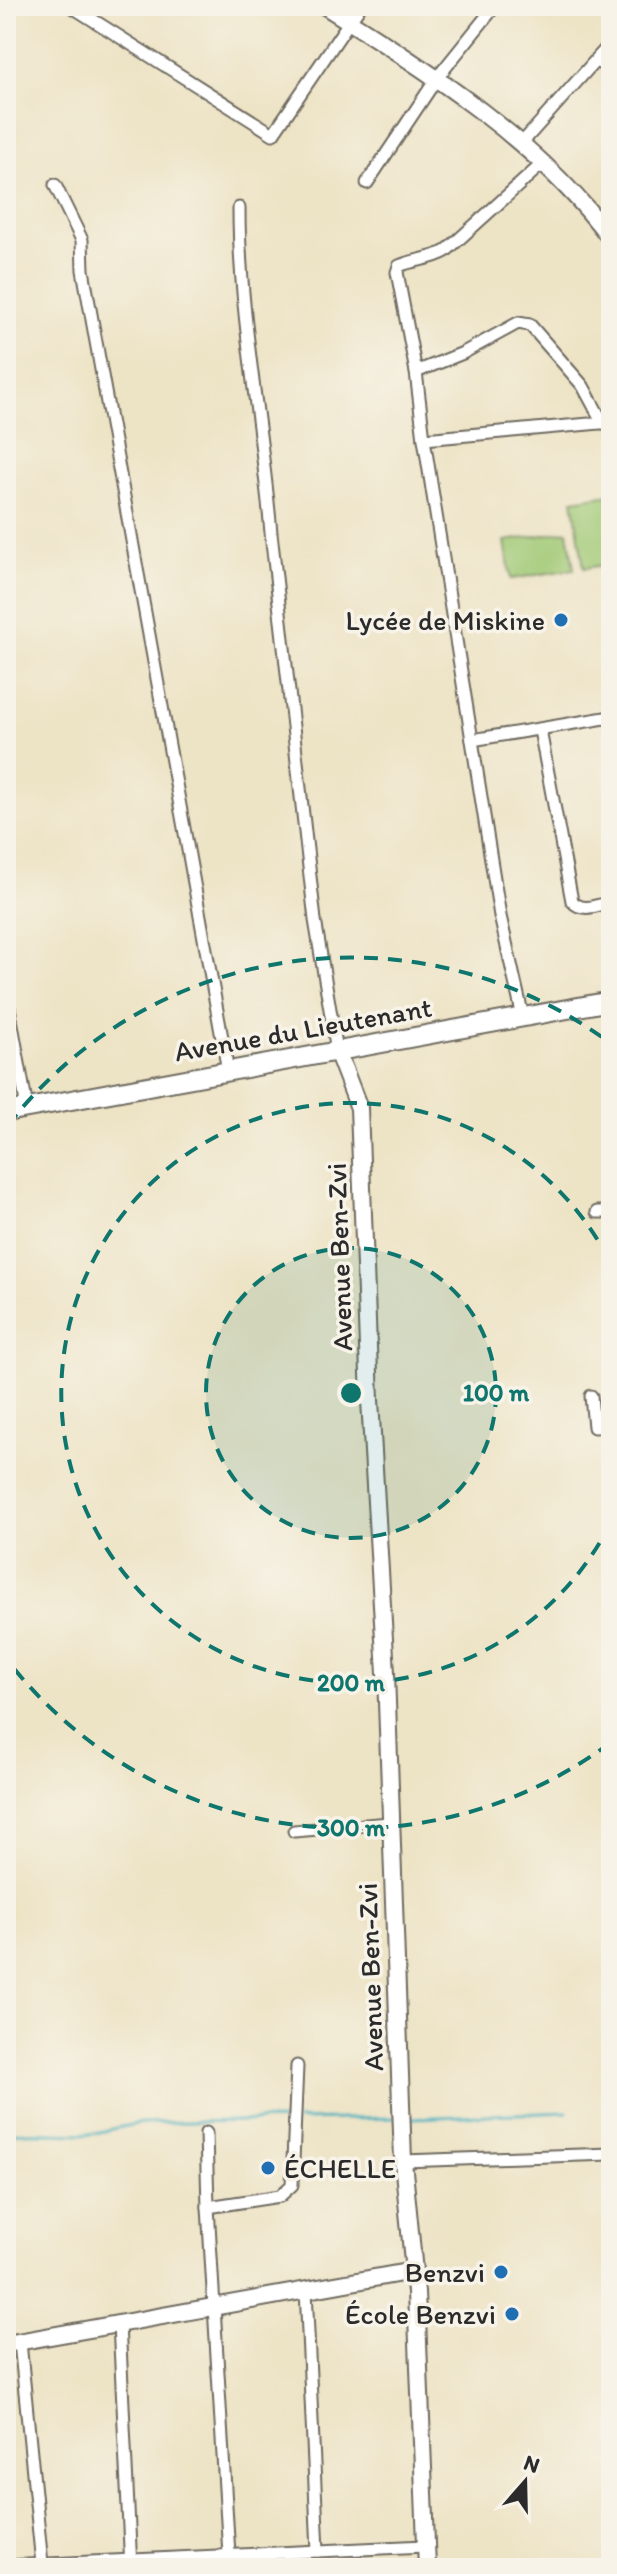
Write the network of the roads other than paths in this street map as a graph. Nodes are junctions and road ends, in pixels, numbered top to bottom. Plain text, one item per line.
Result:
1 (71, 6) edge
2 (325, 6) edge
3 (360, 6) edge
4 (495, 6) edge
5 (350, 22) junction
6 (611, 43) edge
7 (596, 60) junction
8 (611, 71) edge
9 (437, 78) junction
10 (521, 144) junction
11 (542, 164) junction
12 (367, 183) dead end
13 (55, 185) dead end
14 (239, 208) dead end
15 (611, 210) edge
16 (596, 219) junction
17 (611, 239) edge
18 (416, 372) junction
19 (607, 423) edge
20 (424, 439) junction
21 (611, 717) edge
22 (540, 730) junction
23 (472, 740) junction
24 (611, 902) edge
25 (6, 991) edge
26 (611, 1001) edge
27 (523, 1017) junction
28 (337, 1051) junction
29 (228, 1071) junction
30 (27, 1108) junction
31 (6, 1112) edge
32 (597, 1212) dead end
33 (611, 1212) edge
34 (591, 1396) dead end
35 (611, 1426) edge
36 (390, 1823) junction
37 (294, 1831) dead end
38 (297, 2066) dead end
39 (206, 2133) dead end
40 (611, 2154) edge
41 (403, 2161) junction
42 (208, 2207) junction
43 (413, 2271) junction
44 (306, 2289) junction
45 (214, 2306) junction
46 (119, 2324) junction
47 (13, 2343) edge
48 (425, 2546) junction
49 (318, 2551) junction
50 (268, 2553) junction
51 (229, 2555) junction
52 (42, 2564) junction
53 (131, 2564) edge
54 (6, 2566) edge
55 (269, 2568) edge
56 (427, 2568) edge

1 - 5 street
2 - 5 street
3 - 5 street
4 - 9 street
5 - 9 street
6 - 7 street
7 - 8 street
7 - 10 street
9 - 10 street
9 - 12 street
10 - 11 street
11 - 16 street
11 - 18 street
13 - 29 street
14 - 28 street
15 - 16 street
16 - 17 street
18 - 19 street
18 - 20 street
19 - 20 street
20 - 23 street
21 - 22 street
22 - 23 street
22 - 24 street
23 - 27 street
25 - 30 street
26 - 27 main road, Avenue du Lieutenant
27 - 28 main road, Avenue du Lieutenant
28 - 29 main road, Avenue du Lieutenant
28 - 36 street, Avenue Ben-Zvi
29 - 30 main road, Avenue du Lieutenant
30 - 31 main road, Avenue du Lieutenant
32 - 33 street
34 - 35 street
36 - 37 street
36 - 41 street, Avenue Ben-Zvi
38 - 42 street
39 - 42 street
40 - 41 street
41 - 43 street, Avenue Ben-Zvi
42 - 45 street
43 - 44 street
43 - 48 street, Avenue Ben-Zvi
44 - 45 street
44 - 49 street
45 - 46 street
45 - 51 street
46 - 47 street
46 - 53 street
47 - 52 street
48 - 49 street
48 - 56 street, Avenue Ben-Zvi
49 - 50 street
50 - 51 street
50 - 55 street
51 - 53 street
52 - 53 street
52 - 54 street

